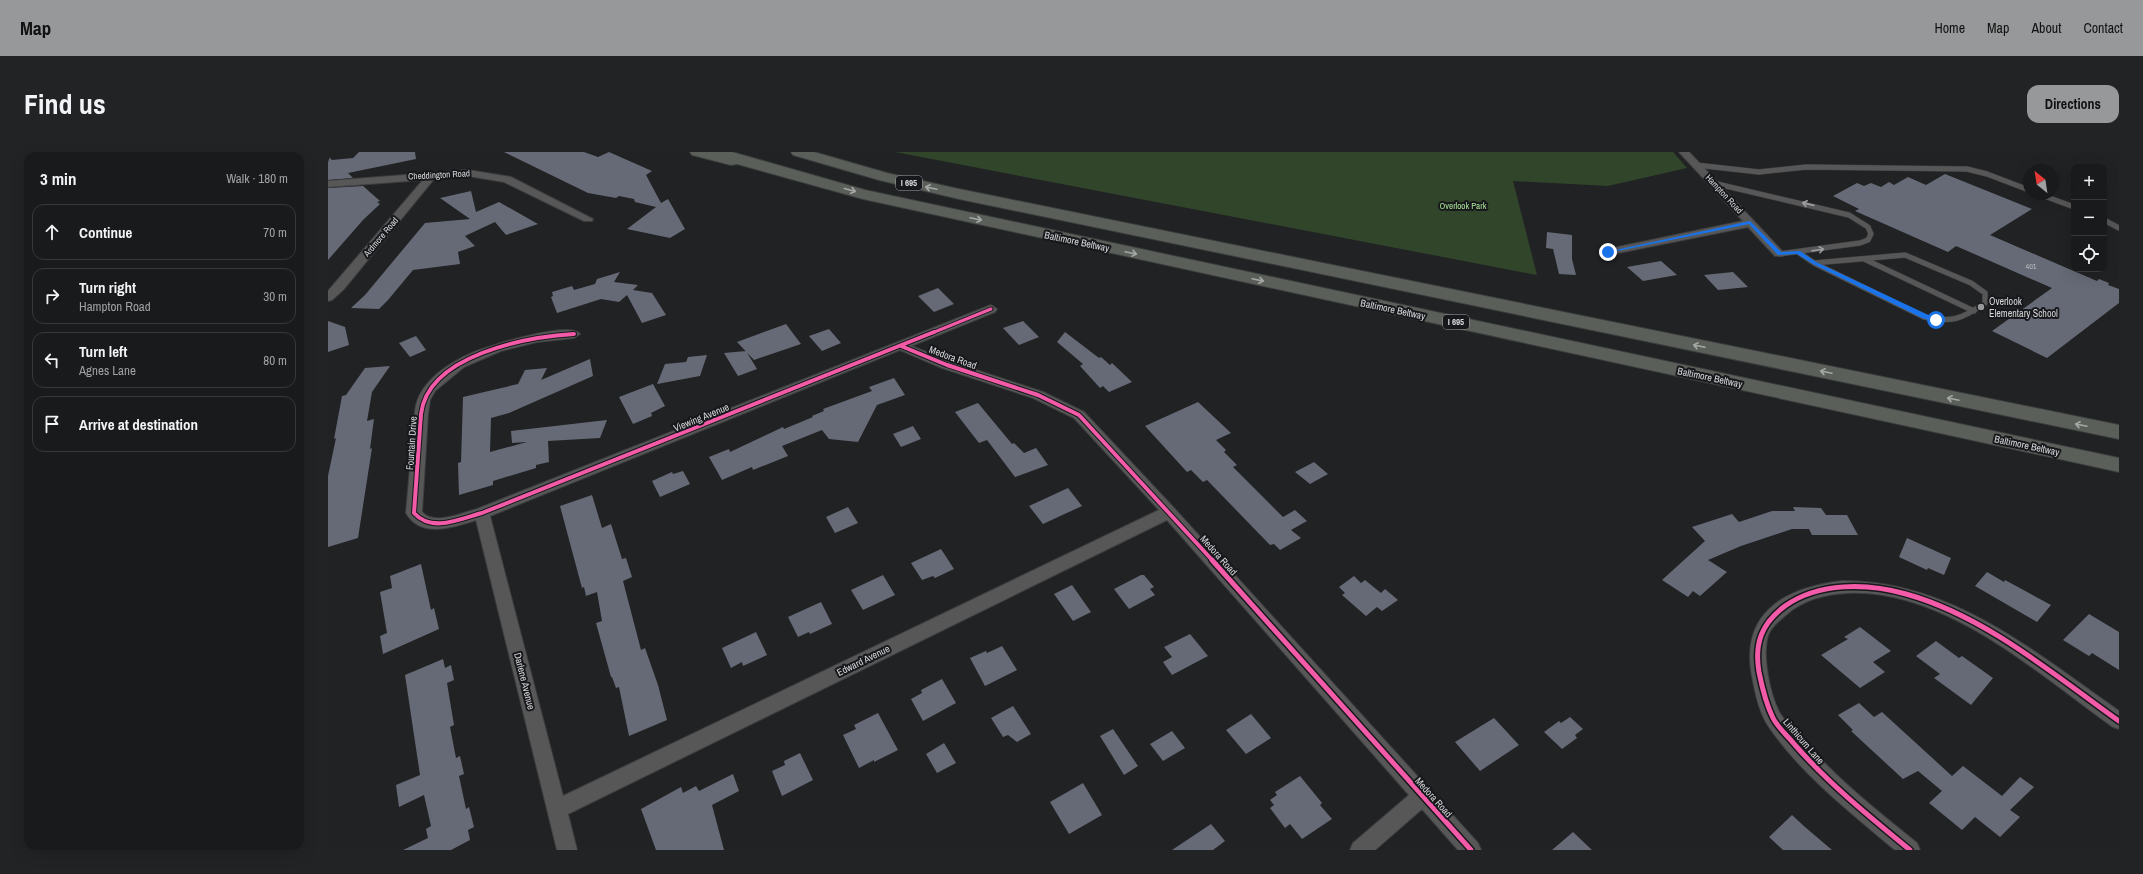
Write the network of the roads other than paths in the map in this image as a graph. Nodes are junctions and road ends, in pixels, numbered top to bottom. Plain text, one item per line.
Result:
1 (697, 152) edge
2 (718, 152) edge
3 (1684, 152) edge
4 (804, 153) edge
5 (1696, 165) junction
6 (432, 175) junction
7 (812, 180) junction
8 (1713, 183) junction
9 (328, 184) edge
10 (2023, 188) edge
11 (2056, 200) edge
12 (2071, 206) edge
13 (588, 219) dead end
14 (2107, 222) edge
15 (1750, 223) junction
16 (2119, 228) edge
17 (1608, 252) dead end
18 (1798, 252) junction
19 (1779, 254) joint
20 (1863, 258) junction
21 (1814, 263) junction
22 (328, 297) edge
23 (992, 309) dead end
24 (1974, 311) junction
25 (574, 334) dead end
26 (901, 346) junction
27 (2119, 432) edge
28 (2113, 464) edge
29 (1170, 512) junction
30 (482, 513) junction
31 (2119, 721) edge
32 (1422, 796) junction
33 (557, 809) junction
34 (567, 850) edge
35 (1360, 850) edge
36 (1471, 850) edge
37 (1910, 850) edge

1 - 7 highway
2 - 7 highway, Baltimore Beltway / I 695
3 - 5 street, Hampton Road
27 -> 4 highway, I 695
5 - 8 street, Hampton Road
5 - 10 lane
6 - 9 street, Cheddington Road
6 - 13 street, Cheddington Road
6 - 22 street, Ardmore Road
7 -> 28 highway, Baltimore Beltway / I 695
8 - 15 street, Hampton Road
18 -> 8 lane
11 - 12 lane
14 - 16 lane
15 - 17 street
15 - 19 street, Hampton Road
18 - 19 lane
18 - 21 lane
20 - 21 lane
20 - 24 lane
20 - 24 lane
21 - 24 lane
23 - 26 street, Viewing Avenue
25 - 30 street, Fountain Drive
26 - 29 street, Medora Road
26 - 30 street, Viewing Avenue
29 - 32 street, Medora Road
29 - 33 street, Edward Avenue
30 - 33 street, Darlene Avenue
31 - 37 street, Linthicum Lane
32 - 35 street
32 - 36 street, Medora Road
33 - 34 street, Darlene Avenue

